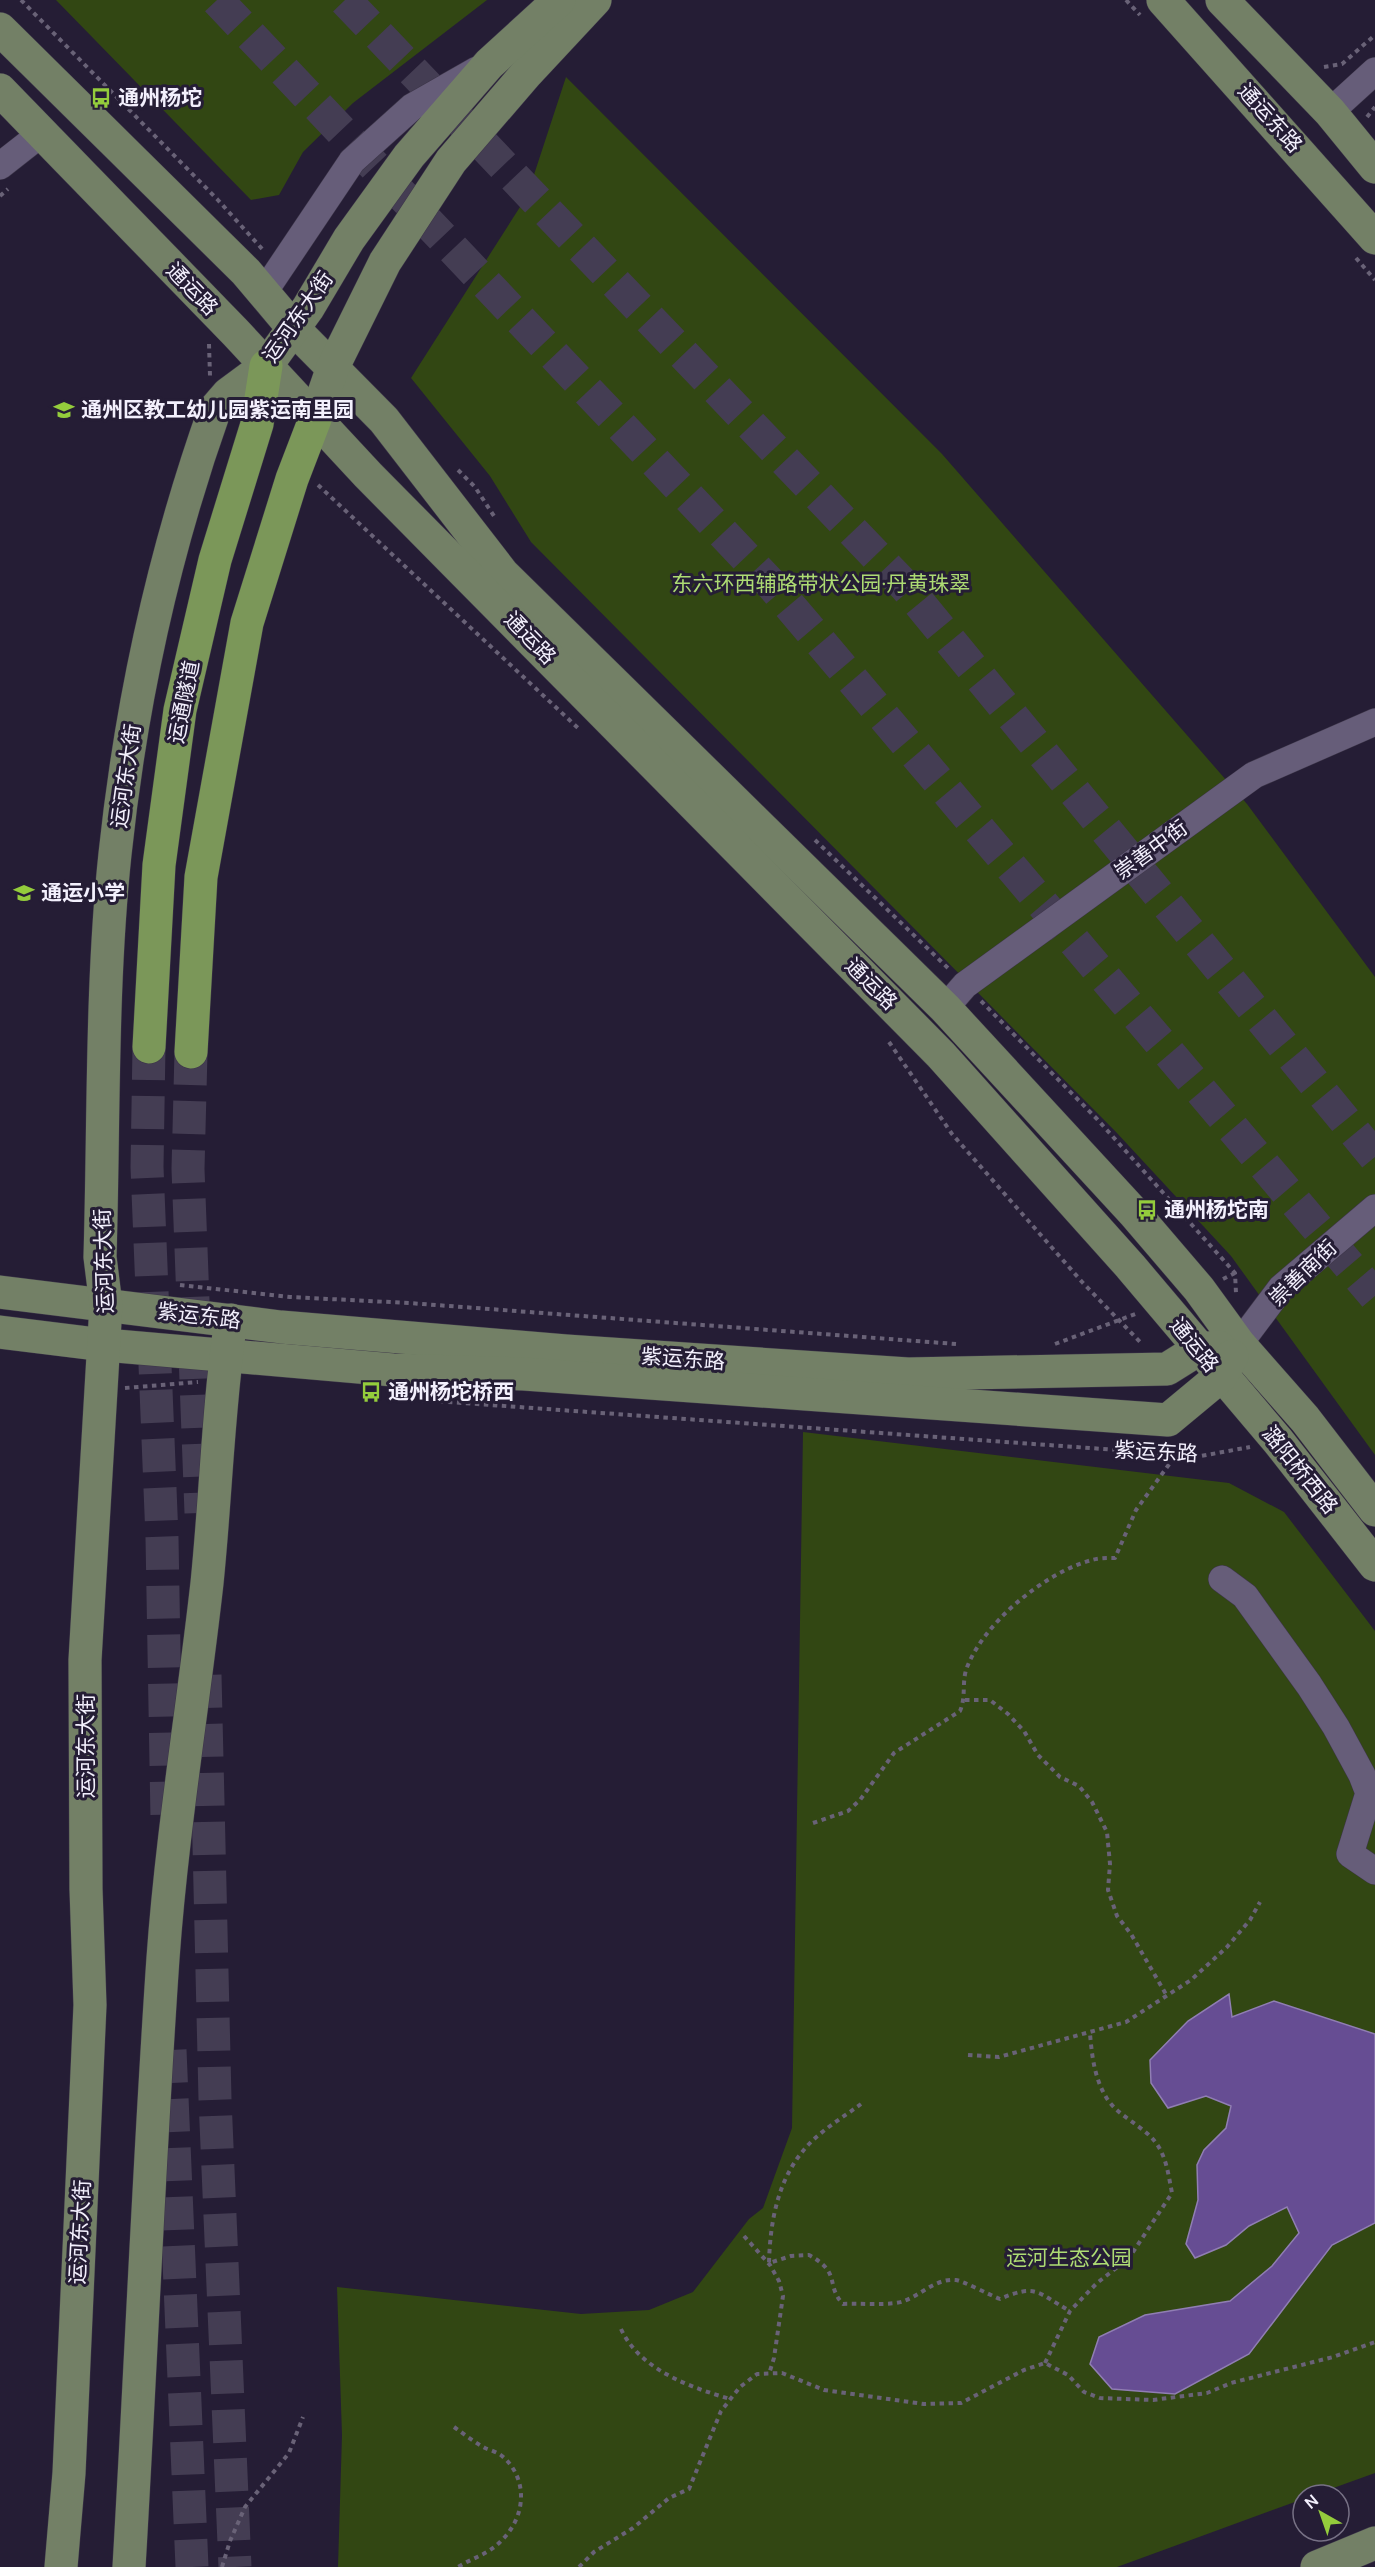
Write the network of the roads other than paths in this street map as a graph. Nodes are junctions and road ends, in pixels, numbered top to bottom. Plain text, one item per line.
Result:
1 (559, 0) edge
2 (595, 0) edge
3 (1163, 0) edge
4 (1222, 0) edge
5 (0, 29) edge
6 (489, 64) junction
7 (1375, 71) edge
8 (0, 90) edge
9 (1329, 112) junction
10 (34, 125) junction
11 (0, 142) edge
12 (0, 166) edge
13 (1375, 167) edge
14 (1375, 238) edge
15 (268, 286) junction
16 (294, 329) junction
17 (266, 366) junction
18 (333, 367) junction
19 (315, 419) junction
20 (1375, 722) edge
21 (955, 996) junction
22 (149, 1047) tunnel mouth
23 (191, 1052) tunnel mouth
24 (1375, 1208) edge
25 (0, 1292) edge
26 (106, 1305) junction
27 (231, 1320) junction
28 (0, 1332) edge
29 (1239, 1344) junction
30 (105, 1345) junction
31 (1199, 1349) junction
32 (225, 1368) junction
33 (1221, 1376) junction
34 (1375, 1510) edge
35 (1375, 1565) edge
36 (1222, 1580) dead end
37 (1375, 1870) edge
38 (69, 2473) junction
39 (1375, 2543) edge
40 (61, 2567) edge
41 (82, 2567) edge
42 (129, 2567) edge
43 (1317, 2567) edge

1 - 6 main road, 运河东大街
2 - 18 main road
3 - 14 main road, 通运东路
4 - 9 main road
5 - 15 main road
6 - 15 street, 运河东大街
6 - 16 main road, 运河东大街
7 - 9 street
8 - 10 main road, 通运路
9 - 13 main road
10 - 11 street
10 - 12 street
10 - 17 main road, 通运路
15 - 16 main road, 通运路
16 - 17 main road, 运河东大街
16 - 18 main road, 通运路
17 - 19 main road, 通运路
17 - 22 highway, 运通隧道
17 - 26 main road, 运河东大街
18 - 19 main road
18 - 21 main road, 通运路
19 - 23 highway
19 - 31 main road, 通运路
20 - 21 street, 崇善中街
21 - 29 main road, 通运路
24 - 29 street, 崇善南街
25 - 26 main road, 紫运东路
26 - 27 main road, 紫运东路
26 - 30 main road, 运河东大街
27 - 31 main road, 紫运东路
27 - 32 main road
28 - 30 main road, 紫运东路
29 - 31 main road
29 - 33 main road, 紫运东路
29 - 34 main road, 潞阳桥西路
30 - 32 main road, 紫运东路
30 - 38 main road, 运河东大街
31 - 33 main road, 通运路
32 - 33 main road, 紫运东路
32 - 42 main road
33 - 35 main road, 潞阳桥西路
36 - 37 street
38 - 40 main road, 运河东大街
38 - 41 main road
39 - 43 main road

